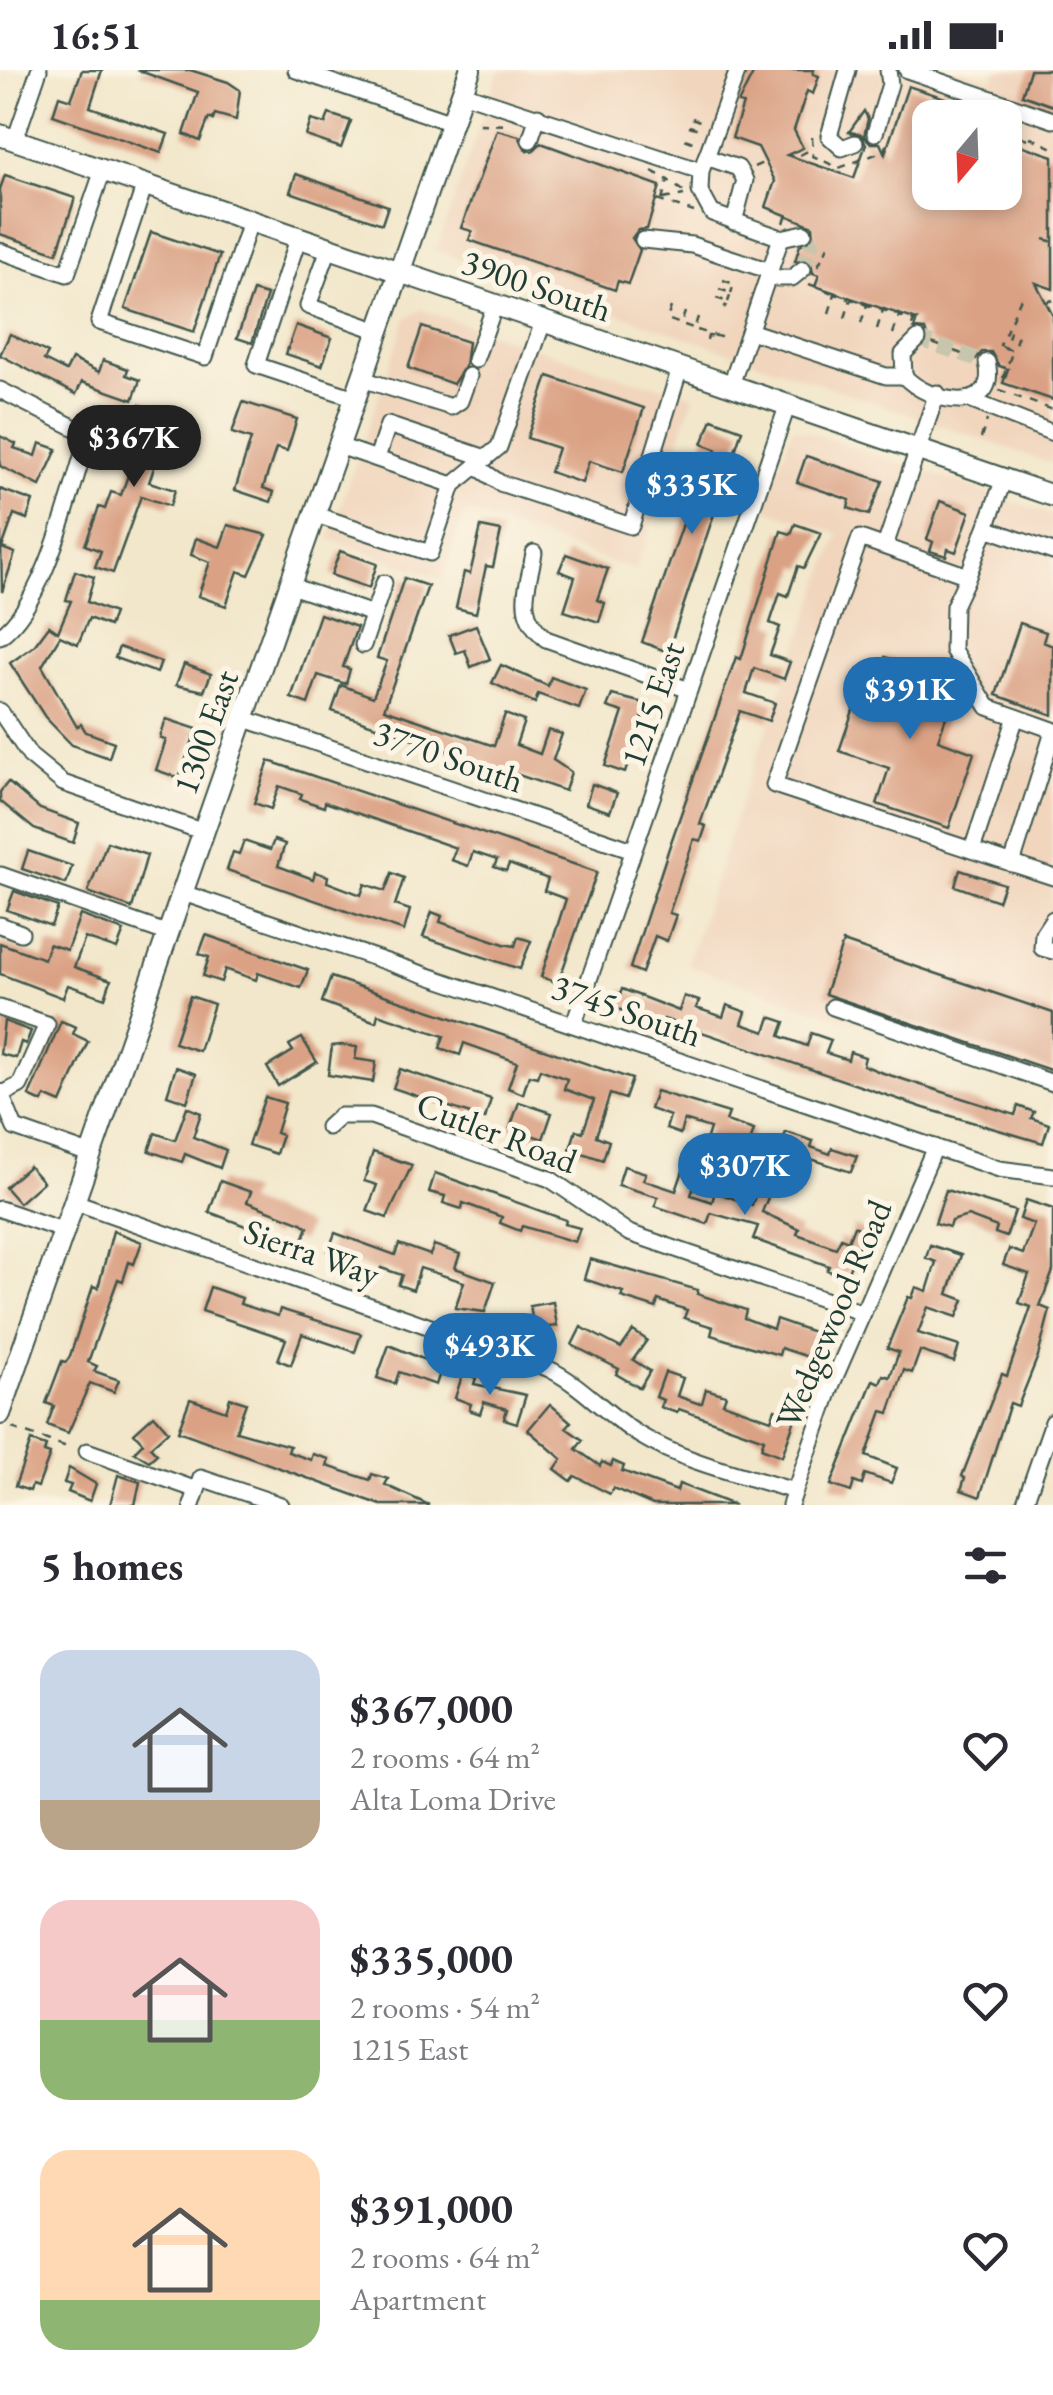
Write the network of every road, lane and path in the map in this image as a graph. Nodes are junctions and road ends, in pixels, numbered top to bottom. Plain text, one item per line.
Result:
1 (296, 70) edge
2 (470, 70) edge
3 (738, 70) edge
4 (848, 70) edge
5 (888, 70) edge
6 (908, 70) edge
7 (37, 71) edge
8 (462, 93) junction
9 (538, 116) junction
10 (692, 118) dead end
11 (1053, 120) edge
12 (703, 122) dead end
13 (452, 124) junction
14 (479, 124) dead end
15 (516, 126) dead end
16 (689, 126) dead end
17 (700, 130) dead end
18 (882, 134) joint
19 (812, 137) dead end
20 (1022, 137) edge
21 (8, 138) edge
22 (685, 139) dead end
23 (530, 140) dead end
24 (696, 143) dead end
25 (855, 143) dead end
26 (1053, 148) edge
27 (810, 150) junction
28 (800, 155) dead end
29 (749, 158) dead end
30 (766, 162) dead end
31 (704, 164) junction
32 (102, 170) junction
33 (145, 184) junction
34 (659, 200) junction
35 (696, 212) dead end
36 (250, 219) junction
37 (734, 222) junction
38 (804, 232) dead end
39 (299, 236) junction
40 (782, 238) junction
41 (1044, 238) dead end
42 (643, 240) dead end
43 (1053, 242) edge
44 (330, 246) junction
45 (828, 246) dead end
46 (0, 251) edge
47 (739, 270) dead end
48 (399, 273) junction
49 (810, 273) junction
50 (769, 274) junction
51 (723, 280) dead end
52 (734, 284) junction
53 (719, 289) dead end
54 (731, 293) junction
55 (835, 294) junction
56 (716, 298) dead end
57 (850, 299) junction
58 (1025, 299) dead end
59 (1053, 300) edge
60 (728, 302) junction
61 (1046, 302) dead end
62 (495, 305) junction
63 (867, 305) junction
64 (671, 307) dead end
65 (724, 308) dead end
66 (883, 310) junction
67 (685, 312) dead end
68 (829, 313) dead end
69 (899, 316) junction
70 (698, 317) dead end
71 (844, 318) dead end
72 (542, 322) junction
73 (680, 324) junction
74 (861, 324) dead end
75 (694, 328) junction
76 (877, 329) dead end
77 (378, 331) junction
78 (750, 331) junction
79 (894, 334) dead end
80 (914, 334) joint
81 (706, 344) dead end
82 (1005, 348) junction
83 (1013, 350) junction
84 (475, 360) dead end
85 (986, 362) dead end
86 (680, 368) junction
87 (469, 376) dead end
88 (904, 376) junction
89 (731, 386) junction
90 (359, 388) junction
91 (0, 390) edge
92 (937, 393) junction
93 (972, 402) junction
94 (788, 404) junction
95 (1053, 410) edge
96 (987, 419) dead end
97 (1053, 433) edge
98 (981, 438) dead end
99 (339, 446) junction
100 (917, 449) junction
101 (377, 458) junction
102 (481, 462) junction
103 (1004, 479) junction
104 (453, 484) junction
105 (1053, 496) edge
106 (316, 514) junction
107 (986, 528) junction
108 (885, 546) junction
109 (1053, 552) edge
110 (534, 553) dead end
111 (968, 576) junction
112 (384, 583) dead end
113 (291, 586) junction
114 (373, 614) junction
115 (0, 636) edge
116 (363, 644) dead end
117 (689, 690) junction
118 (0, 711) edge
119 (1016, 716) junction
120 (245, 719) junction
121 (1053, 731) edge
122 (204, 832) junction
123 (633, 850) junction
124 (972, 850) junction
125 (1012, 864) junction
126 (0, 875) edge
127 (1053, 878) edge
128 (183, 893) junction
129 (1053, 918) edge
130 (0, 925) edge
131 (22, 932) dead end
132 (169, 934) junction
133 (1053, 951) edge
134 (833, 1006) dead end
135 (0, 1008) edge
136 (574, 1023) junction
137 (1053, 1083) edge
138 (1, 1094) edge
139 (328, 1127) dead end
140 (934, 1147) junction
141 (92, 1155) junction
142 (1053, 1176) edge
143 (74, 1202) junction
144 (0, 1209) edge
145 (65, 1231) junction
146 (863, 1313) junction
147 (8, 1369) edge
148 (0, 1414) edge
149 (1053, 1422) edge
150 (17, 1430) dead end
151 (86, 1451) joint
152 (194, 1498) edge
153 (792, 1498) edge
154 (280, 1505) edge
155 (1024, 1505) edge

1 - 13 street
2 - 8 main road, 1300 East
3 - 31 street
4 - 25 street
5 - 18 street
6 - 11 street
7 - 21 street
8 - 9 street
8 - 13 main road, 1300 East
9 - 23 street
9 - 31 street
10 - 12 path
13 - 48 main road, 1300 East
14 - 15 path
16 - 17 path
18 - 27 path
19 - 27 path
20 - 26 path
21 - 32 main road, 3900 South
22 - 24 path
27 - 28 path
29 - 30 path
31 - 37 street
31 - 37 street
32 - 33 main road, 3900 South
32 - 46 street
33 - 36 main road, 3900 South
33 - 36 street
34 - 34 path
34 - 35 path
36 - 39 main road, 3900 South
37 - 40 street
38 - 40 street
39 - 44 main road, 3900 South
39 - 90 street
40 - 50 street
41 - 43 path
42 - 50 street
44 - 48 main road, 3900 South
44 - 77 street
45 - 49 path
47 - 52 path
48 - 62 main road, 3900 South
48 - 77 main road, 1300 East
49 - 50 street
49 - 55 path
50 - 78 street
51 - 52 path
52 - 54 path
53 - 54 path
54 - 60 path
55 - 57 path
55 - 68 path
56 - 60 path
57 - 63 path
57 - 71 path
58 - 82 path
59 - 61 path
60 - 65 path
62 - 72 main road, 3900 South
62 - 84 street
63 - 66 path
63 - 74 path
64 - 73 path
66 - 69 path
66 - 76 path
67 - 73 path
69 - 79 path
69 - 80 path
70 - 75 path
72 - 86 main road, 3900 South
72 - 102 street
73 - 75 path
75 - 81 path
77 - 90 main road, 1300 East
78 - 88 street
78 - 89 street
80 - 88 street
82 - 83 path
82 - 83 path
83 - 95 path
85 - 93 street
86 - 89 main road, 3900 South
86 - 102 street
87 - 90 street
88 - 92 street
89 - 94 main road, 3900 South
90 - 99 main road, 1300 East
91 - 115 street
92 - 93 street
92 - 100 street
93 - 97 street
94 - 100 main road, 3900 South
94 - 117 street, 1215 East
96 - 98 path
99 - 101 street
99 - 106 main road, 1300 East
100 - 103 main road, 3900 South
100 - 108 street
101 - 102 street
101 - 104 street
102 - 104 street
103 - 105 main road, 3900 South
103 - 107 street
104 - 106 street
106 - 113 main road, 1300 East
107 - 109 street
107 - 111 street
108 - 111 street
108 - 124 street
110 - 117 street
111 - 119 street
112 - 114 street
113 - 114 street
113 - 120 main road, 1300 East
114 - 116 street
117 - 123 street, 1215 East
118 - 122 street
119 - 121 street
119 - 124 street
120 - 122 main road, 1300 East
120 - 123 street, 3770 South
121 - 125 street
122 - 128 main road, 1300 East
123 - 136 street, 1215 East
124 - 125 street
125 - 127 street
126 - 132 street
128 - 132 main road, 1300 East
128 - 136 street, 3745 South
129 - 133 street
130 - 131 street
132 - 141 main road, 1300 East
134 - 137 street
135 - 138 street
136 - 140 street, 3745 South
138 - 141 street
139 - 146 street, Cutler Road
140 - 142 street, 3745 South
140 - 146 street, Wedgewood Road
141 - 143 main road, 1300 East
143 - 145 main road, 1300 East
143 - 153 street, Sierra Way
144 - 145 street
145 - 147 main road, 1300 East
146 - 153 street, Wedgewood Road
147 - 148 main road, 1300 East
149 - 155 street
150 - 151 path
151 - 152 street
152 - 154 street

